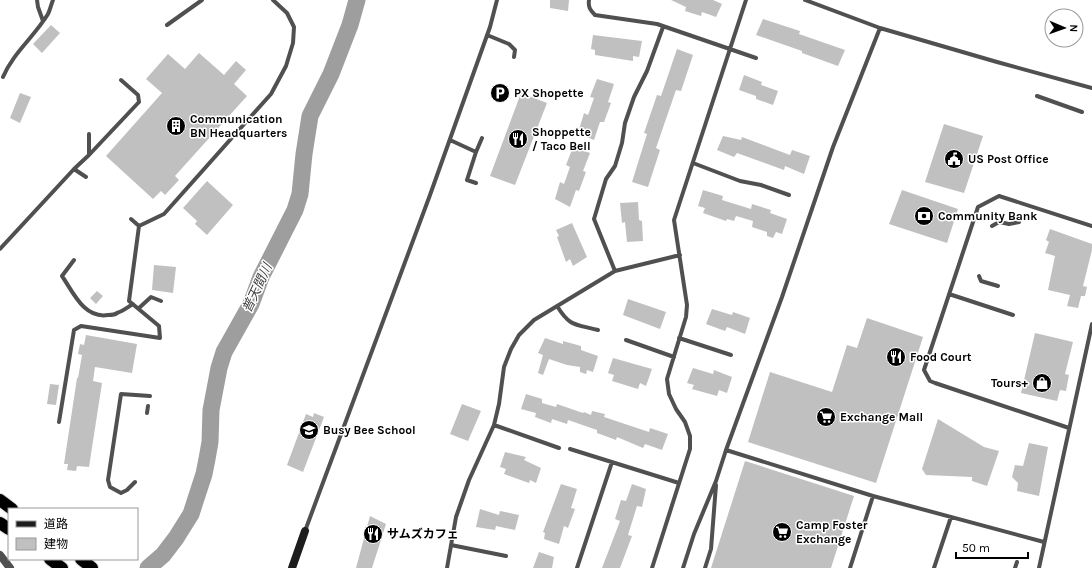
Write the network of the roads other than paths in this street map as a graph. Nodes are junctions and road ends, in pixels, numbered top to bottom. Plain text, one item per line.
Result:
1 (37, 0) edge
2 (53, 0) edge
3 (202, 0) edge
4 (272, 0) edge
5 (497, 0) edge
6 (589, 0) edge
7 (746, 0) edge
8 (805, 0) edge
9 (43, 21) junction
10 (167, 25) dead end
11 (663, 27) junction
12 (880, 28) junction
13 (487, 35) junction
14 (730, 49) junction
15 (514, 57) dead end
16 (756, 58) dead end
17 (3, 77) dead end
18 (121, 80) dead end
19 (1092, 88) edge
20 (1037, 96) dead end
21 (1082, 112) dead end
22 (89, 134) dead end
23 (482, 138) dead end
24 (450, 140) junction
25 (476, 152) junction
26 (89, 155) junction
27 (693, 163) junction
28 (74, 169) junction
29 (86, 177) dead end
30 (476, 183) dead end
31 (789, 195) dead end
32 (131, 219) dead end
33 (1019, 222) dead end
34 (139, 226) junction
35 (992, 226) dead end
36 (1092, 226) edge
37 (0, 249) edge
38 (680, 255) junction
39 (74, 260) dead end
40 (615, 271) junction
41 (979, 276) dead end
42 (998, 286) dead end
43 (949, 294) junction
44 (161, 301) dead end
45 (133, 304) junction
46 (556, 306) junction
47 (139, 308) junction
48 (1013, 315) dead end
49 (1092, 324) edge
50 (598, 330) dead end
51 (679, 338) junction
52 (626, 340) dead end
53 (731, 355) dead end
54 (674, 357) junction
55 (150, 396) dead end
56 (148, 406) dead end
57 (147, 413) dead end
58 (59, 422) dead end
59 (494, 425) junction
60 (1069, 428) junction
61 (559, 448) dead end
62 (570, 449) dead end
63 (726, 450) junction
64 (612, 462) junction
65 (716, 481) junction
66 (135, 482) dead end
67 (680, 483) junction
68 (873, 496) junction
69 (0, 500) edge
70 (11, 508) edge
71 (951, 517) junction
72 (305, 531) joint
73 (1044, 542) junction
74 (451, 545) junction
75 (0, 554) edge
76 (506, 556) dead end
77 (51, 560) edge
78 (81, 560) edge
79 (1017, 562) dead end
80 (10, 568) edge
81 (62, 568) edge
82 (92, 568) edge
83 (292, 568) edge
84 (447, 568) edge
85 (577, 568) edge
86 (652, 568) edge
87 (683, 568) edge
88 (704, 568) edge
89 (850, 568) edge
90 (934, 568) edge
91 (1015, 568) edge
92 (1038, 568) edge

1 - 9 lane
2 - 9 lane
3 - 10 lane
4 - 34 lane
5 - 13 lane
6 - 11 lane
7 - 14 lane
8 - 12 lane
9 - 17 lane
11 - 14 lane
11 - 40 lane
12 - 19 lane
12 - 63 lane
13 - 15 lane
13 - 24 lane
14 - 16 lane
14 - 27 lane
18 - 26 lane
20 - 21 lane
22 - 26 lane
23 - 25 lane
24 - 25 lane
24 - 72 lane
25 - 30 lane
26 - 28 lane
27 - 31 lane
27 - 38 lane
28 - 29 lane
28 - 37 lane
32 - 34 lane
33 - 35 lane
34 - 45 lane
36 - 43 lane
38 - 40 lane
38 - 51 lane
39 - 45 lane
40 - 46 lane
41 - 42 lane
43 - 48 lane
43 - 60 lane
44 - 47 lane
45 - 47 lane
46 - 50 lane
46 - 59 lane
47 - 58 lane
49 - 60 lane
51 - 53 lane
51 - 54 lane
52 - 54 lane
54 - 67 lane
55 - 66 lane
56 - 57 lane
59 - 61 lane
59 - 74 lane
60 - 73 lane
62 - 64 lane
63 - 65 lane
63 - 68 lane
64 - 67 lane
64 - 85 lane
65 - 87 lane
65 - 88 lane
67 - 86 lane
68 - 71 lane
68 - 89 lane
69 - 70 highway
71 - 73 lane
71 - 90 lane
72 - 83 street
73 - 92 lane
74 - 76 lane
74 - 84 lane
75 - 80 street
77 - 81 highway
78 - 82 highway
79 - 91 lane

